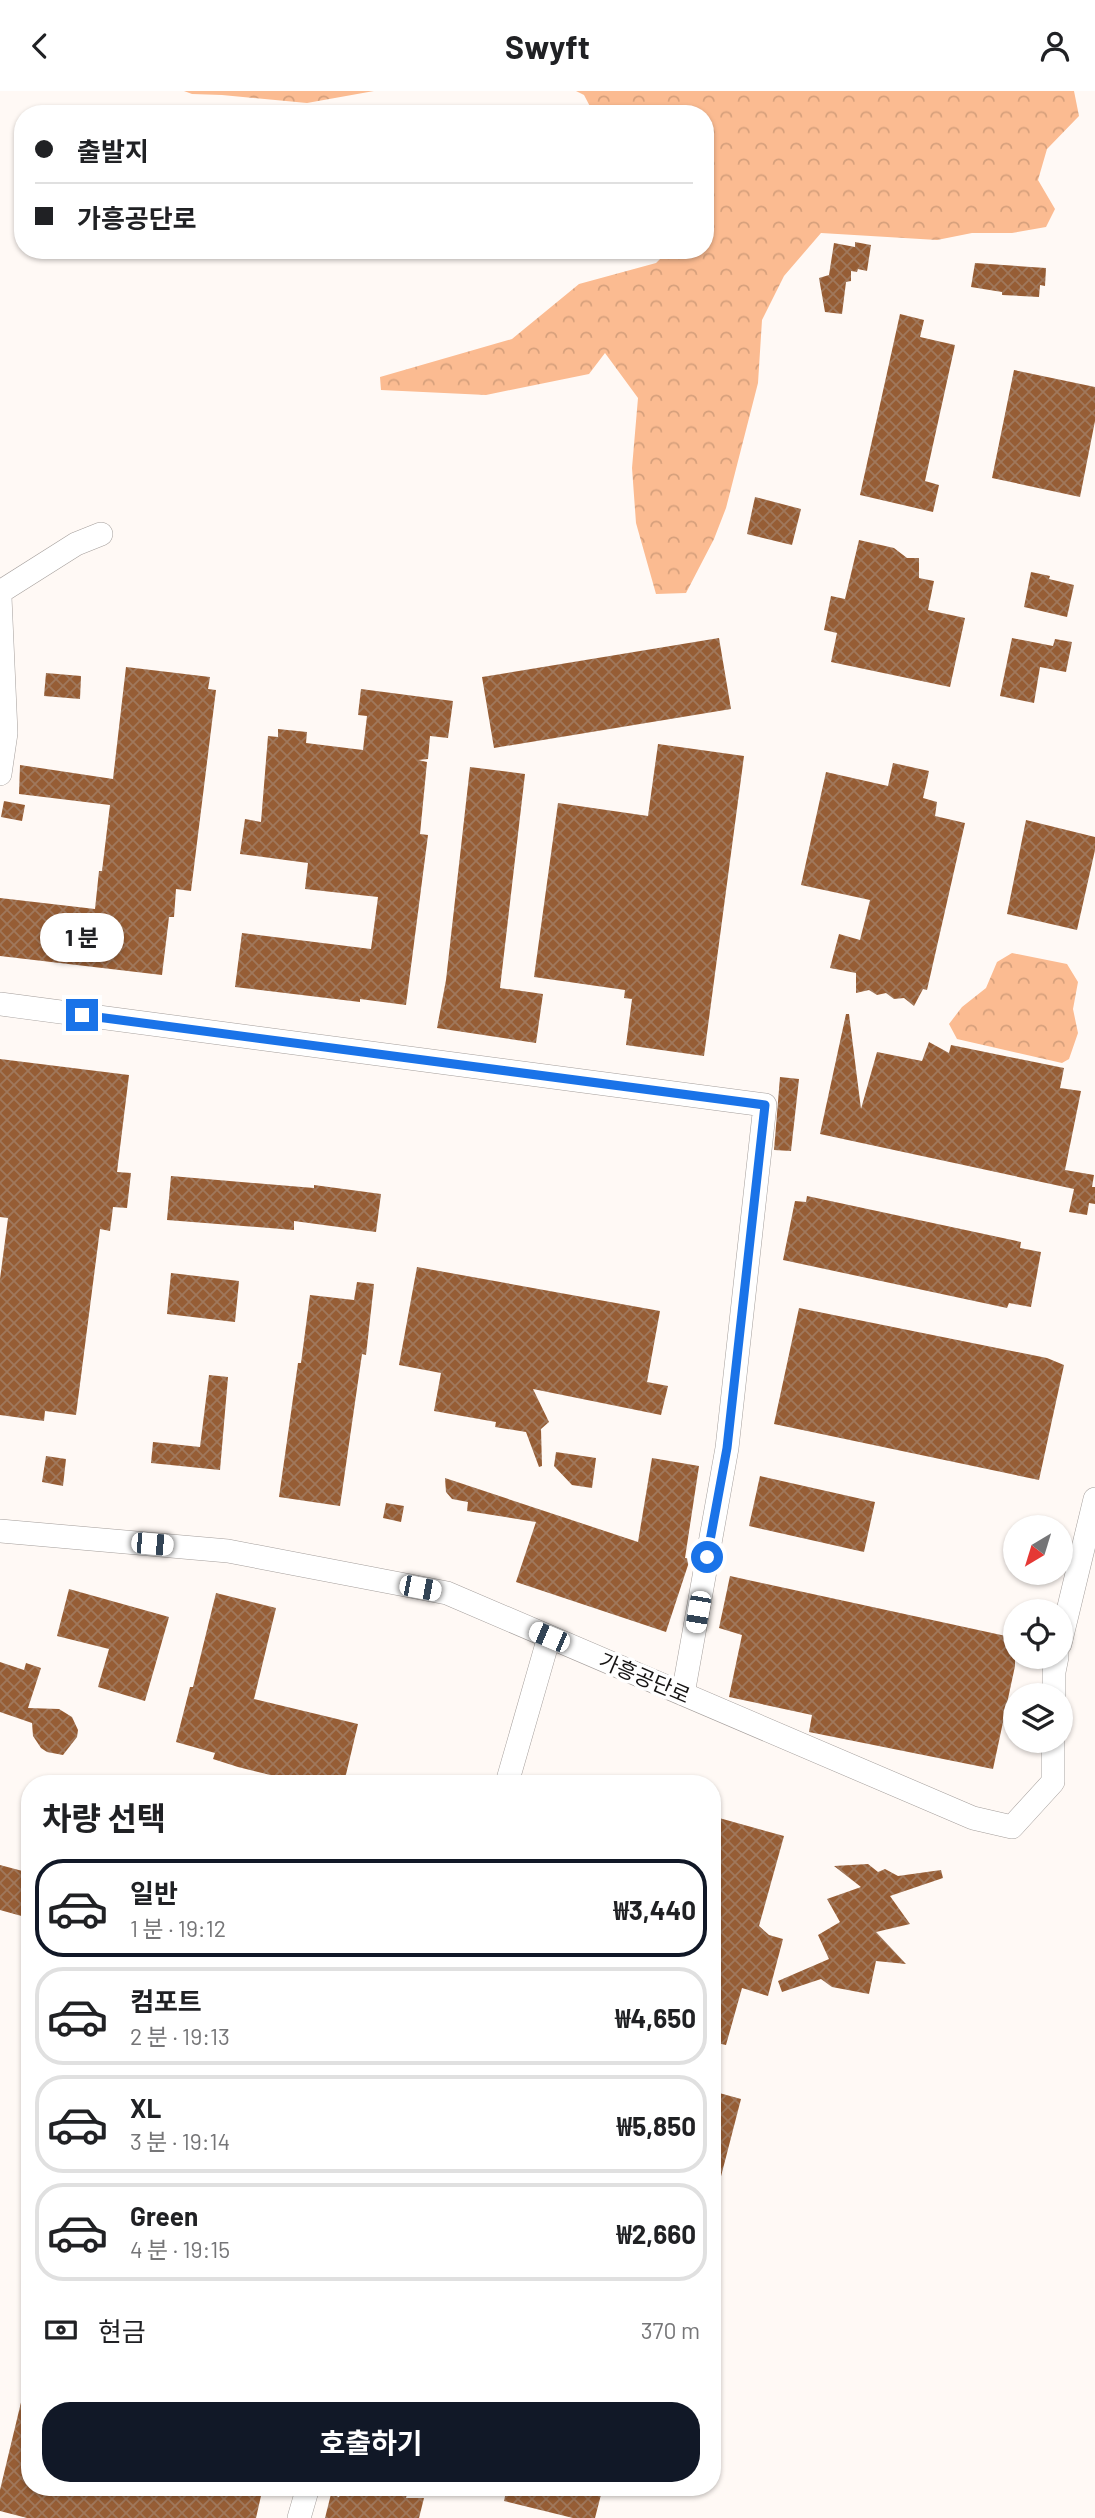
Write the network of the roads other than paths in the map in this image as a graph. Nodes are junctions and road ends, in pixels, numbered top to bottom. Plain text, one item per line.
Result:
1 (101, 534) dead end
2 (0, 594) edge
3 (1, 628) edge
4 (0, 773) edge
5 (0, 1004) edge
6 (1095, 1499) edge
7 (0, 1531) edge
8 (1071, 1599) edge
9 (549, 1637) junction
10 (683, 1694) junction
11 (1054, 1753) edge
12 (509, 1775) edge
13 (305, 2496) edge
14 (299, 2518) edge

1 - 2 street
2 - 3 street
3 - 4 street
5 - 10 street
6 - 8 street
7 - 9 street, 가흥공단로
9 - 10 street, 가흥공단로
9 - 12 street
10 - 11 street, 가흥공단로
13 - 14 street

